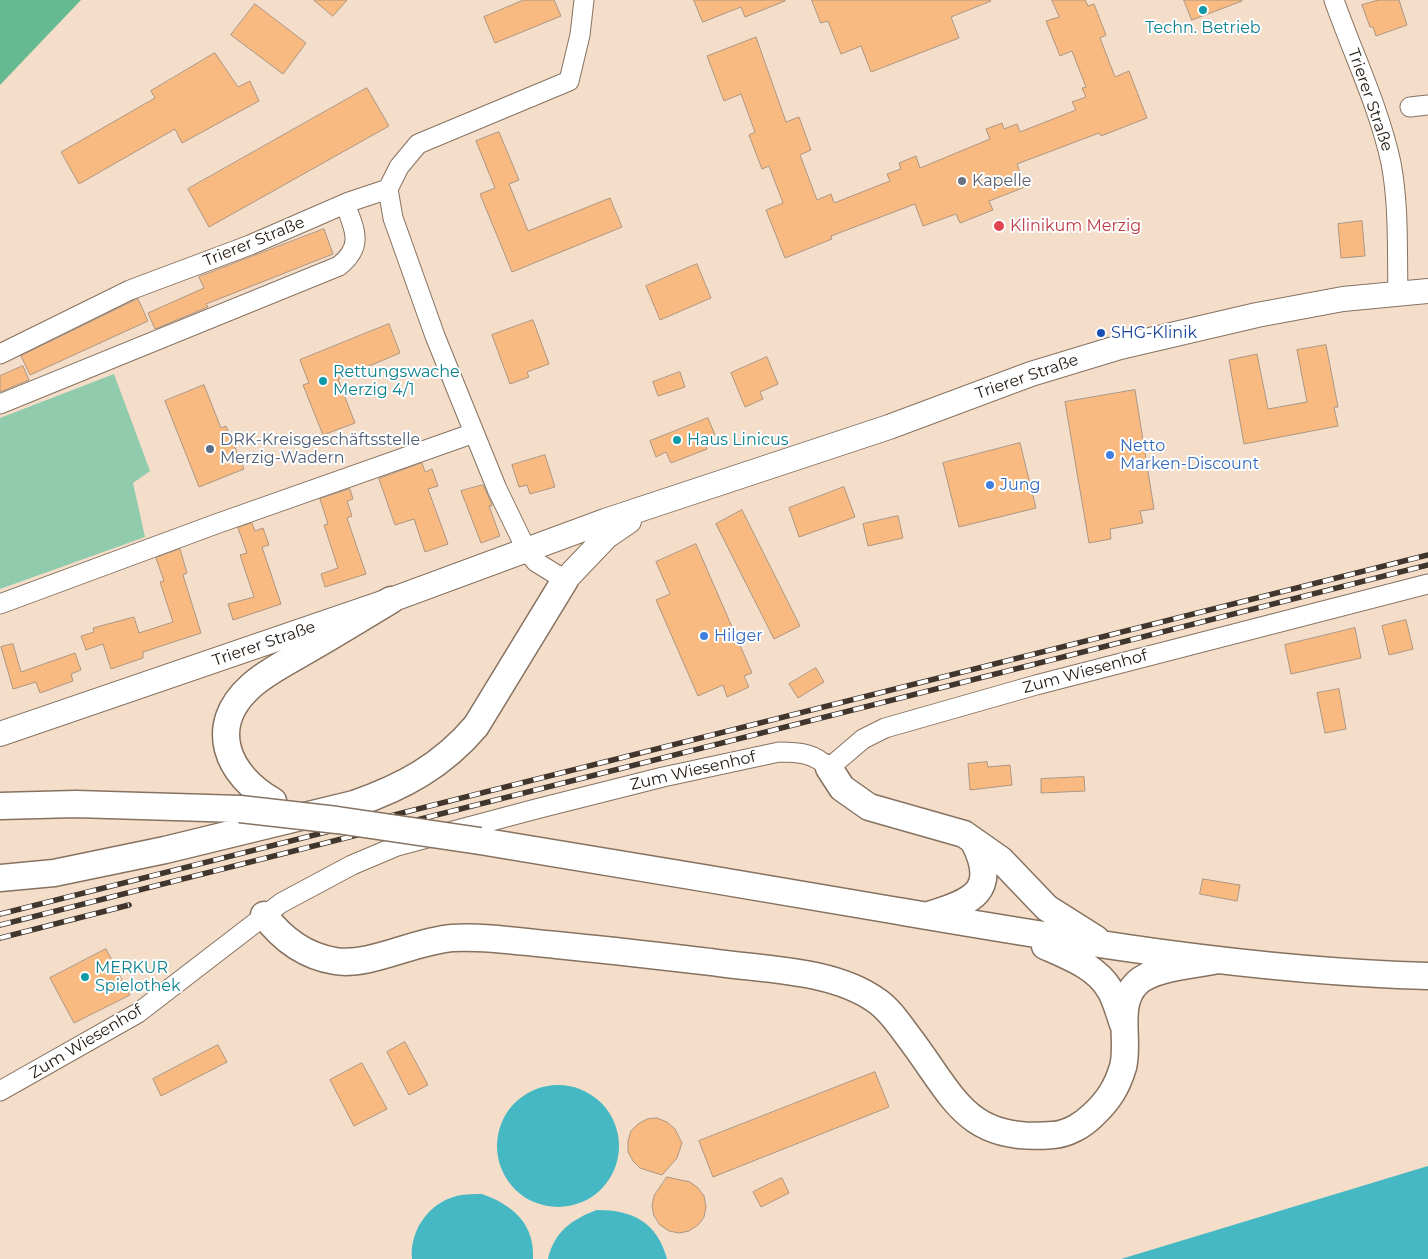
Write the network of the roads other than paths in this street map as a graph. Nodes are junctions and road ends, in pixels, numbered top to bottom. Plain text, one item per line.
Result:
1 (584, 0) edge
2 (1334, 0) edge
3 (388, 189) junction
4 (345, 204) junction
5 (1428, 291) edge
6 (1398, 293) junction
7 (0, 354) edge
8 (0, 404) edge
9 (474, 433) junction
10 (666, 501) junction
11 (527, 551) junction
12 (565, 580) junction
13 (1428, 584) edge
14 (391, 600) junction
15 (0, 604) edge
16 (0, 734) edge
17 (829, 768) junction
18 (0, 806) edge
19 (337, 820) junction
20 (974, 842) junction
21 (0, 878) edge
22 (264, 916) junction
23 (926, 916) junction
24 (1012, 932) junction
25 (1107, 946) junction
26 (1213, 961) junction
27 (1428, 976) edge
28 (1124, 1026) junction
29 (0, 1091) edge

1 - 3 street
2 - 6 street, Trierer Straße
3 - 4 street, Trierer Straße
3 - 9 street
4 - 7 street, Trierer Straße
4 - 8 street
5 - 6 street, Trierer Straße
6 - 10 street, Trierer Straße
9 - 11 street
9 - 15 street
10 - 11 street, Trierer Straße
10 - 12 street, Trierer Straße
11 - 12 street
11 - 14 street, Trierer Straße
12 - 21 main road
13 - 17 street, Zum Wiesenhof
14 - 16 street, Trierer Straße
14 - 19 main road, bridge
17 - 20 main road
17 - 22 street, Zum Wiesenhof
18 - 19 main road, bridge
19 - 23 main road, bridge
20 - 23 main road
20 - 25 main road
22 - 28 main road
22 - 29 street, Zum Wiesenhof
23 - 24 main road
24 - 25 main road
24 - 28 main road
25 - 26 main road
26 - 27 main road
26 - 28 main road

